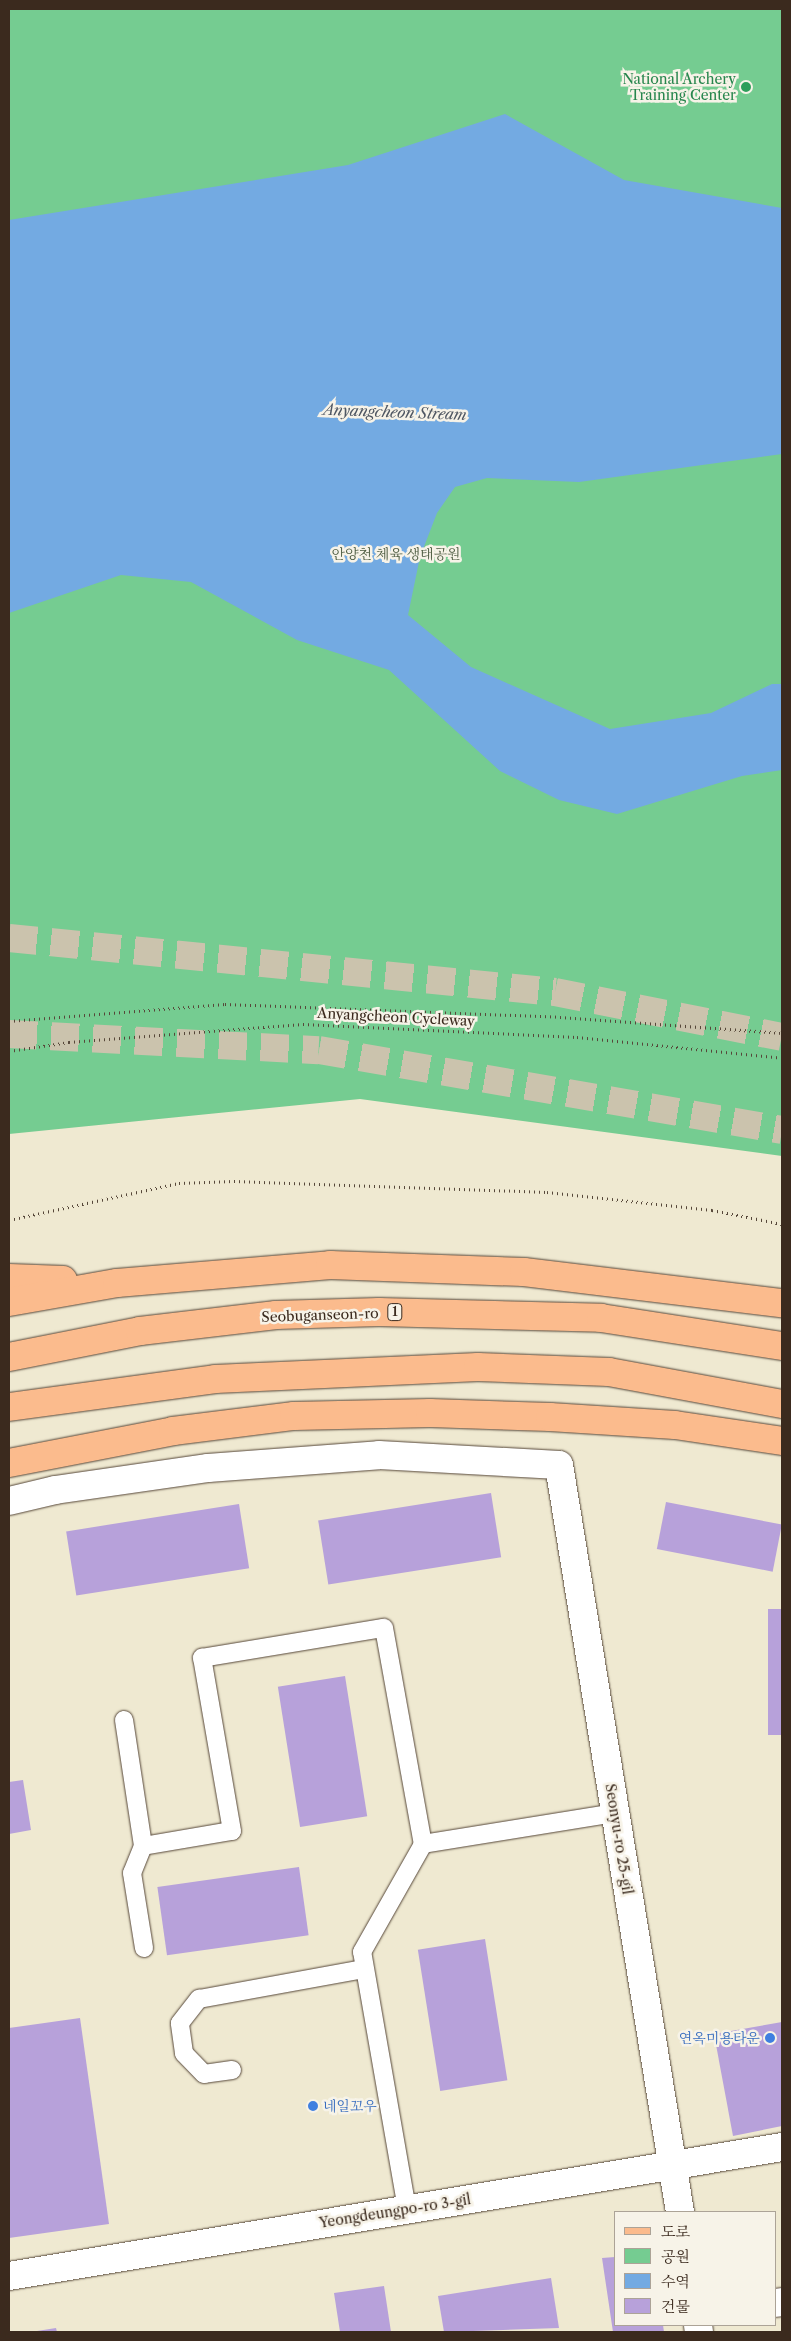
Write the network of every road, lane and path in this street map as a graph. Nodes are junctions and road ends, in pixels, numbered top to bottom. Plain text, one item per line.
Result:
1 (9, 1021) edge
2 (782, 1033) edge
3 (9, 1051) edge
4 (782, 1058) edge
5 (9, 1220) edge
6 (782, 1224) edge
7 (9, 1278) edge
8 (117, 1283) junction
9 (9, 1302) edge
10 (782, 1303) edge
11 (782, 1346) edge
12 (9, 1357) edge
13 (782, 1404) edge
14 (9, 1407) edge
15 (782, 1441) edge
16 (9, 1462) edge
17 (9, 1501) edge
18 (124, 1720) dead end
19 (615, 1814) junction
20 (423, 1844) junction
21 (143, 1846) junction
22 (144, 1948) dead end
23 (364, 1969) junction
24 (232, 2070) dead end
25 (782, 2147) edge
26 (672, 2165) junction
27 (407, 2209) junction
28 (680, 2211) edge
29 (9, 2276) edge

1 - 2 path
3 - 4 path, Anyangcheon Cycleway
5 - 6 path
7 - 8 main road
8 - 9 main road
8 - 10 main road
11 - 12 main road, Seobuganseon-ro / 1
13 - 14 main road
15 - 16 main road
17 - 19 street, Seonyu-ro 25-gil
18 - 21 lane
19 - 20 lane
19 - 26 street, Seonyu-ro 25-gil
20 - 21 lane
20 - 23 lane
21 - 22 lane
23 - 24 lane
23 - 27 lane
25 - 26 street, Yeongdeungpo-ro 3-gil
26 - 27 street, Yeongdeungpo-ro 3-gil
26 - 28 street, Seonyu-ro 25-gil
27 - 29 street, Yeongdeungpo-ro 3-gil

